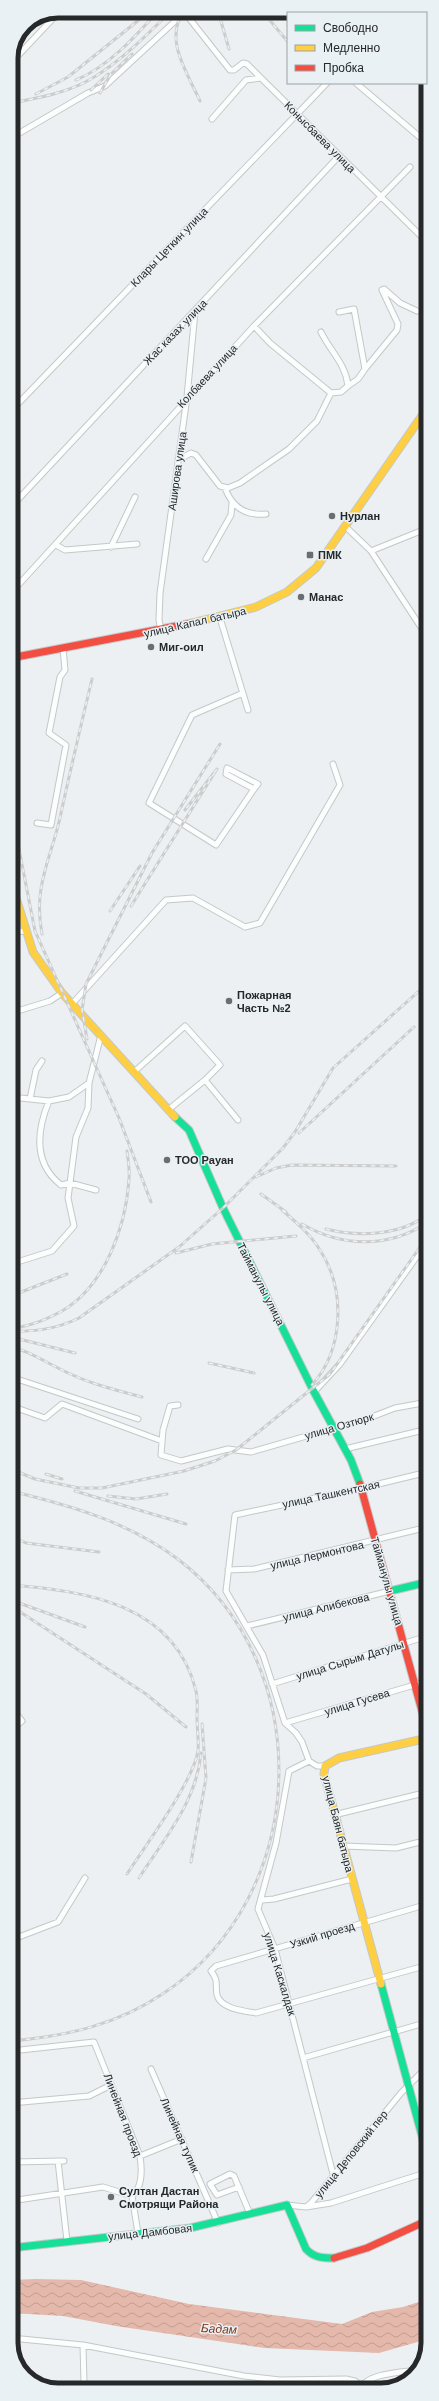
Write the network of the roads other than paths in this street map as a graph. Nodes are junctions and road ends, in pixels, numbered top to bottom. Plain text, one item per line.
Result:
1 (179, 18) edge
2 (191, 18) edge
3 (53, 19) edge
4 (18, 55) edge
5 (261, 78) junction
6 (327, 84) edge
7 (357, 84) edge
8 (297, 115) junction
9 (212, 119) dead end
10 (18, 134) edge
11 (421, 138) edge
12 (339, 156) junction
13 (410, 167) dead end
14 (379, 196) junction
15 (421, 236) edge
16 (417, 311) dead end
17 (195, 312) junction
18 (339, 312) dead end
19 (254, 326) junction
20 (321, 332) dead end
21 (365, 369) junction
22 (348, 386) junction
23 (331, 393) junction
24 (187, 397) junction
25 (18, 404) edge
26 (421, 417) edge
27 (178, 460) junction
28 (225, 488) junction
29 (135, 497) dead end
30 (18, 499) edge
31 (232, 503) junction
32 (266, 514) dead end
33 (346, 527) junction
34 (421, 531) edge
35 (137, 544) dead end
36 (56, 545) junction
37 (111, 547) junction
38 (371, 551) junction
39 (206, 559) dead end
40 (18, 586) edge
41 (220, 618) junction
42 (421, 627) edge
43 (161, 630) junction
44 (63, 648) junction
45 (18, 657) edge
46 (243, 693) junction
47 (248, 710) dead end
48 (333, 764) dead end
49 (254, 789) junction
50 (37, 823) dead end
51 (18, 903) edge
52 (27, 931) junction
53 (18, 932) edge
54 (62, 993) junction
55 (72, 1004) junction
56 (18, 1011) edge
57 (101, 1035) junction
58 (42, 1061) dead end
59 (134, 1072) junction
60 (205, 1080) junction
61 (89, 1084) junction
62 (18, 1098) edge
63 (30, 1099) junction
64 (49, 1101) junction
65 (168, 1110) junction
66 (238, 1120) dead end
67 (70, 1183) junction
68 (96, 1190) dead end
69 (421, 1255) edge
70 (18, 1262) edge
71 (18, 1379) edge
72 (314, 1392) junction
73 (421, 1403) edge
74 (178, 1405) dead end
75 (18, 1408) edge
76 (138, 1419) dead end
77 (335, 1428) junction
78 (421, 1431) edge
79 (162, 1441) junction
80 (345, 1449) junction
81 (421, 1474) edge
82 (362, 1488) junction
83 (421, 1529) edge
84 (376, 1541) junction
85 (228, 1570) junction
86 (421, 1584) edge
87 (390, 1591) junction
88 (247, 1626) junction
89 (421, 1638) edge
90 (405, 1642) junction
91 (421, 1683) edge
92 (272, 1684) junction
93 (416, 1684) junction
94 (421, 1704) edge
95 (18, 1717) edge
96 (285, 1723) junction
97 (18, 1725) edge
98 (421, 1740) edge
99 (308, 1761) junction
100 (325, 1766) junction
101 (421, 1794) edge
102 (334, 1815) junction
103 (421, 1842) edge
104 (343, 1846) junction
105 (85, 1878) dead end
106 (352, 1879) junction
107 (262, 1900) junction
108 (421, 1906) edge
109 (364, 1922) junction
110 (18, 1937) edge
111 (275, 1949) junction
112 (421, 1967) edge
113 (378, 1978) junction
114 (289, 2004) junction
115 (421, 2024) edge
116 (393, 2032) junction
117 (18, 2049) edge
118 (303, 2058) junction
119 (151, 2069) dead end
120 (421, 2073) edge
121 (111, 2085) junction
122 (408, 2086) junction
123 (18, 2102) edge
124 (421, 2118) edge
125 (417, 2119) junction
126 (421, 2133) edge
127 (182, 2139) junction
128 (140, 2156) junction
129 (64, 2161) dead end
130 (18, 2162) edge
131 (58, 2162) junction
132 (333, 2174) junction
133 (421, 2174) edge
134 (239, 2187) junction
135 (61, 2193) junction
136 (132, 2196) junction
137 (18, 2200) edge
138 (287, 2205) junction
139 (306, 2207) junction
140 (250, 2214) junction
141 (218, 2223) junction
142 (421, 2223) edge
143 (138, 2233) junction
144 (68, 2241) junction
145 (18, 2247) edge
146 (18, 2339) edge
147 (83, 2345) junction
148 (409, 2371) edge
149 (84, 2383) edge
150 (356, 2383) edge
151 (366, 2383) edge

1 - 10 street
2 - 5 street, Конысбаева улица
3 - 4 street
5 - 8 street, Конысбаева улица
5 - 9 street
6 - 8 street, Клары Цеткин улица
7 - 11 street
8 - 12 street, Конысбаева улица
8 - 25 street, Клары Цеткин улица
12 - 14 street, Конысбаева улица
12 - 17 street, Жас казах улица
13 - 14 street, Колбаева улица
14 - 15 street, Конысбаева улица
14 - 19 street, Колбаева улица
16 - 21 street
17 - 24 street, Аширова улица
17 - 30 street, Жас казах улица
18 - 21 street
19 - 23 street
19 - 24 street, Колбаева улица
20 - 22 street
21 - 22 street
22 - 23 street
23 - 28 street
24 - 27 street, Аширова улица
24 - 36 street, Колбаева улица
26 - 33 street, улица Капал батыра
27 - 28 street
27 - 43 street, Аширова улица
28 - 31 street
29 - 37 street
31 - 32 street
31 - 39 street
33 - 38 street
33 - 41 street, улица Капал батыра
34 - 38 street
35 - 37 street
36 - 37 street
36 - 40 street, Колбаева улица
38 - 42 street
41 - 43 street, улица Капал батыра
41 - 46 street
43 - 44 street, улица Капал батыра
44 - 45 street, улица Капал батыра
44 - 50 street
46 - 47 street
46 - 49 street
48 - 55 street
49 - 49 street
51 - 52 street, Тайманулы улица
52 - 53 street
52 - 54 street, Тайманулы улица
54 - 55 street, Тайманулы улица
54 - 56 street
55 - 57 street, Тайманулы улица
57 - 59 street, Тайманулы улица
57 - 61 street
58 - 63 street
59 - 60 street
59 - 65 street, Тайманулы улица
60 - 65 street
60 - 66 street
61 - 64 street
61 - 67 street
62 - 63 street
63 - 64 street
64 - 67 street
65 - 72 street, Тайманулы улица
67 - 68 street
67 - 70 street
69 - 72 street
71 - 76 street
72 - 77 street, Тайманулы улица
73 - 77 street, улица Озтюрк
74 - 79 street
75 - 79 street
77 - 79 street, улица Озтюрк
77 - 80 street, Тайманулы улица
78 - 80 street
80 - 82 street, Тайманулы улица
81 - 82 street, улица Ташкентская
82 - 84 street, Тайманулы улица
82 - 85 street, улица Ташкентская
83 - 84 street, улица Лермонтова
84 - 85 street, улица Лермонтова
84 - 87 street, Тайманулы улица
85 - 88 street
86 - 87 street, улица Алибекова
87 - 88 street, улица Алибекова
87 - 90 street, Тайманулы улица
88 - 92 street
89 - 90 street, улица Сырым Датулы
90 - 92 street, улица Сырым Датулы
90 - 93 street, Тайманулы улица
91 - 93 street, улица Гусева
92 - 96 street
93 - 94 street, Тайманулы улица
93 - 96 street, улица Гусева
95 - 97 street
96 - 99 street
98 - 100 street
99 - 100 street, улица Баян батыра
99 - 107 street, улица Каскалдак
100 - 102 street, улица Баян батыра
101 - 102 street
102 - 104 street, улица Баян батыра
103 - 104 street
104 - 106 street, улица Баян батыра
105 - 110 street
106 - 107 street
106 - 109 street, улица Баян батыра
107 - 111 street, улица Каскалдак
108 - 109 street, Узкий проезд
109 - 111 street, Узкий проезд
109 - 113 street, улица Баян батыра
111 - 114 street, улица Каскалдак
111 - 114 street, Узкий проезд
112 - 113 street
113 - 114 street
113 - 116 street, улица Баян батыра
114 - 118 street, улица Каскалдак
115 - 116 street
116 - 118 street
116 - 122 street, улица Баян батыра
117 - 121 street, Линейная проезд
118 - 132 street, улица Каскалдак
119 - 127 street, Линейная тупик
120 - 122 street, улица Деповский пер
121 - 123 street
121 - 128 street, Линейная проезд
122 - 125 street, улица Баян батыра
122 - 132 street, улица Деповский пер
124 - 125 street
125 - 126 street, улица Баян батыра
127 - 128 street
127 - 141 street, Линейная тупик
128 - 136 street, Линейная проезд
129 - 131 street
130 - 131 street
131 - 135 street
132 - 139 street, улица Деповский пер
133 - 139 street
134 - 134 street
134 - 140 street
135 - 136 street
135 - 137 street
135 - 144 street
136 - 143 street
138 - 139 street, улица Деповский пер
138 - 140 street, улица Дамбовая
138 - 142 street
140 - 141 street, улица Дамбовая
141 - 143 street, улица Дамбовая
143 - 144 street, улица Дамбовая
144 - 145 street, улица Дамбовая
146 - 147 street
147 - 149 street
147 - 150 street
148 - 151 street

